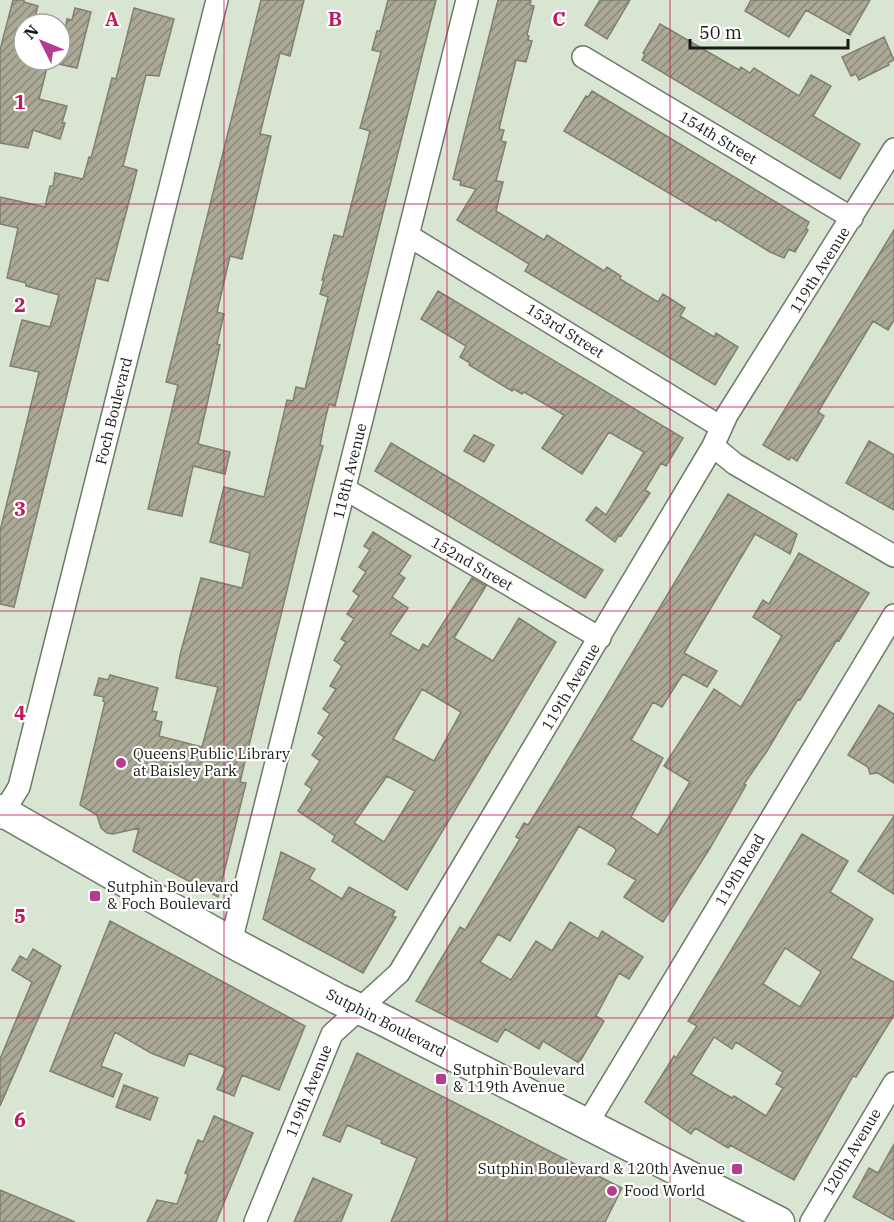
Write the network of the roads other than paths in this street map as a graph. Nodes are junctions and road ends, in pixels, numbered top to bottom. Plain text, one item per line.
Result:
1 (217, 0) edge
2 (467, 0) edge
3 (583, 57) dead end
4 (894, 149) edge
5 (852, 218) junction
6 (409, 236) junction
7 (716, 437) junction
8 (345, 489) junction
9 (894, 556) edge
10 (894, 615) edge
11 (600, 638) junction
12 (1, 813) edge
13 (231, 942) junction
14 (358, 1009) junction
15 (894, 1083) edge
16 (587, 1124) junction
17 (255, 1222) edge
18 (779, 1222) edge
19 (811, 1222) edge

1 - 12 street, Foch Boulevard
2 - 6 street, 118th Avenue
3 - 5 street, 154th Street
4 - 5 street, 119th Avenue
5 - 7 street, 119th Avenue
6 - 7 street, 153rd Street
6 - 8 street, 118th Avenue
7 - 9 street, 153rd Street
7 - 11 street, 119th Avenue
8 - 11 street, 152nd Street
8 - 13 street, 118th Avenue
10 - 16 street, 119th Road
11 - 14 street, 119th Avenue
12 - 13 main road, Sutphin Boulevard
13 - 14 main road, Sutphin Boulevard
14 - 16 main road, Sutphin Boulevard
14 - 17 street, 119th Avenue
15 - 19 street, 120th Avenue
16 - 18 main road, Sutphin Boulevard

